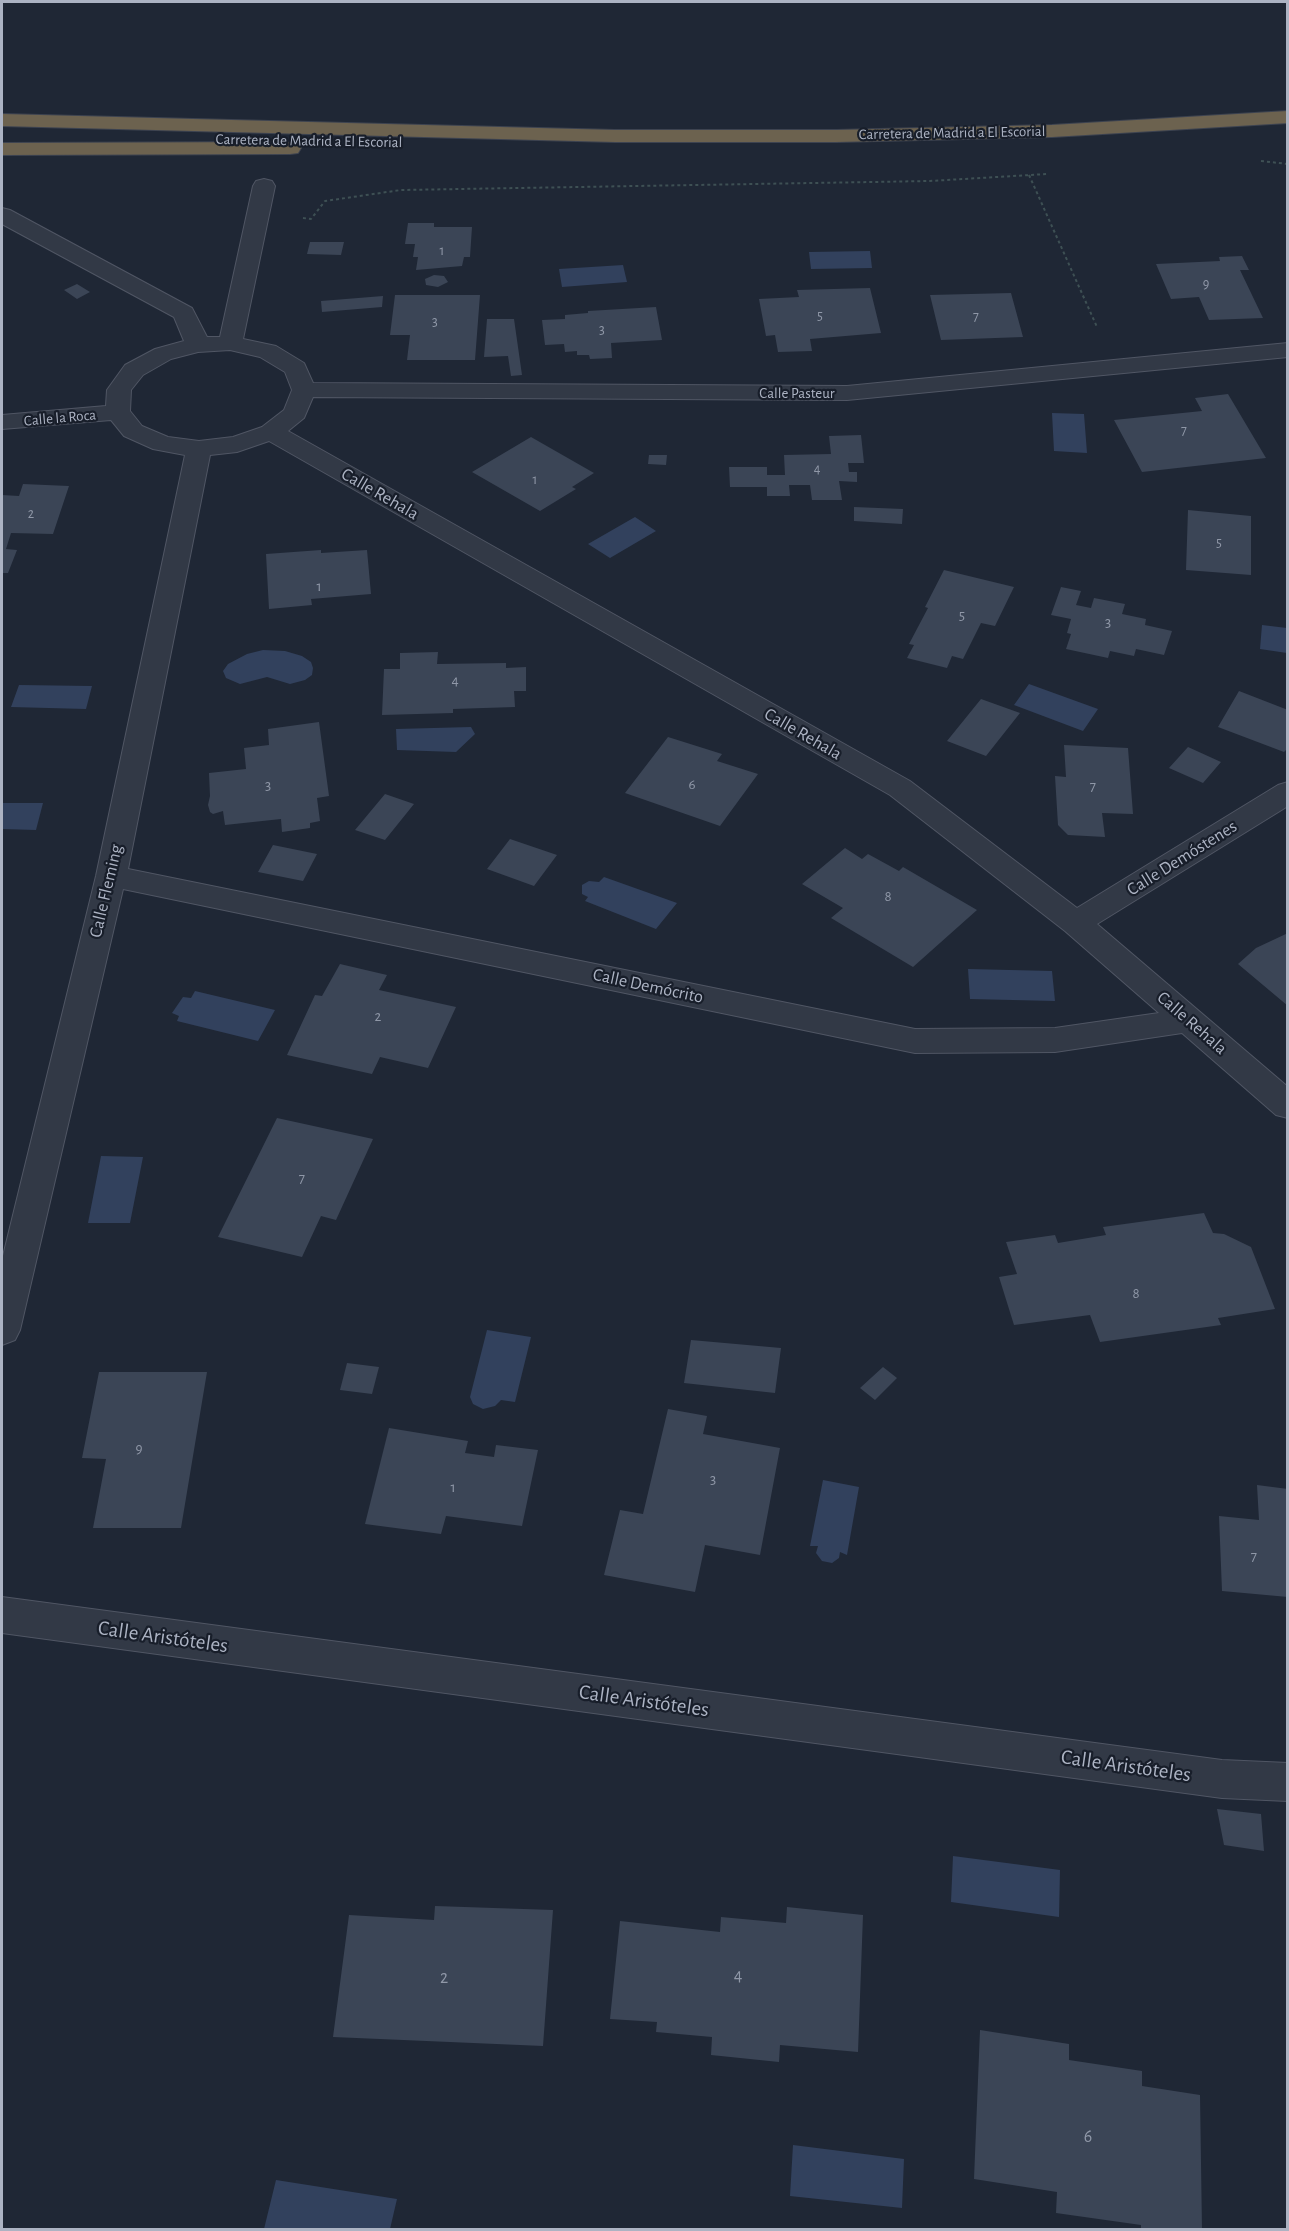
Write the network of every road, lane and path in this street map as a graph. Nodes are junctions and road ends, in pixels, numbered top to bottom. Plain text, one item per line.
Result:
1 (1287, 117) edge
2 (2, 120) edge
3 (615, 136) junction
4 (2, 138) edge
5 (492, 143) junction
6 (2, 149) edge
7 (1252, 160) dead end
8 (1287, 164) edge
9 (1052, 173) dead end
10 (1029, 175) junction
11 (264, 186) dead end
12 (2, 215) edge
13 (257, 216) junction
14 (230, 343) junction
15 (198, 345) junction
16 (1279, 351) edge
17 (1114, 367) junction
18 (1287, 368) edge
19 (304, 390) junction
20 (118, 412) junction
21 (2, 422) edge
22 (270, 432) junction
23 (199, 449) junction
24 (1287, 792) edge
25 (111, 876) junction
26 (1076, 923) junction
27 (1189, 1020) junction
28 (1287, 1106) edge
29 (2, 1330) edge
30 (2, 1615) edge
31 (1287, 1782) edge

1 - 3 highway, Carretera de Madrid a El Escorial
2 - 3 highway, Carretera de Madrid a El Escorial
3 - 5 highway, Carretera de Madrid a El Escorial
4 - 5 highway, Carretera de Madrid a El Escorial
5 - 6 highway
7 - 8 path
9 - 10 path
10 - 13 path
10 - 17 path
11 - 13 street
12 - 15 street
13 - 14 street
14 - 15 street
14 - 19 street
15 - 20 street
16 - 17 street, Calle Pasteur
16 - 18 street
17 - 19 street, Calle Pasteur
19 - 22 street
20 - 21 street, Calle la Roca
20 - 23 street
22 - 23 street
22 - 26 street, Calle Rehala
23 - 25 street, Calle Fleming
24 - 26 street, Calle Demóstenes
25 - 27 street, Calle Demócrito
25 - 29 street, Calle Fleming
26 - 27 street, Calle Rehala
27 - 28 street, Calle Rehala
30 - 31 street, Calle Aristóteles

